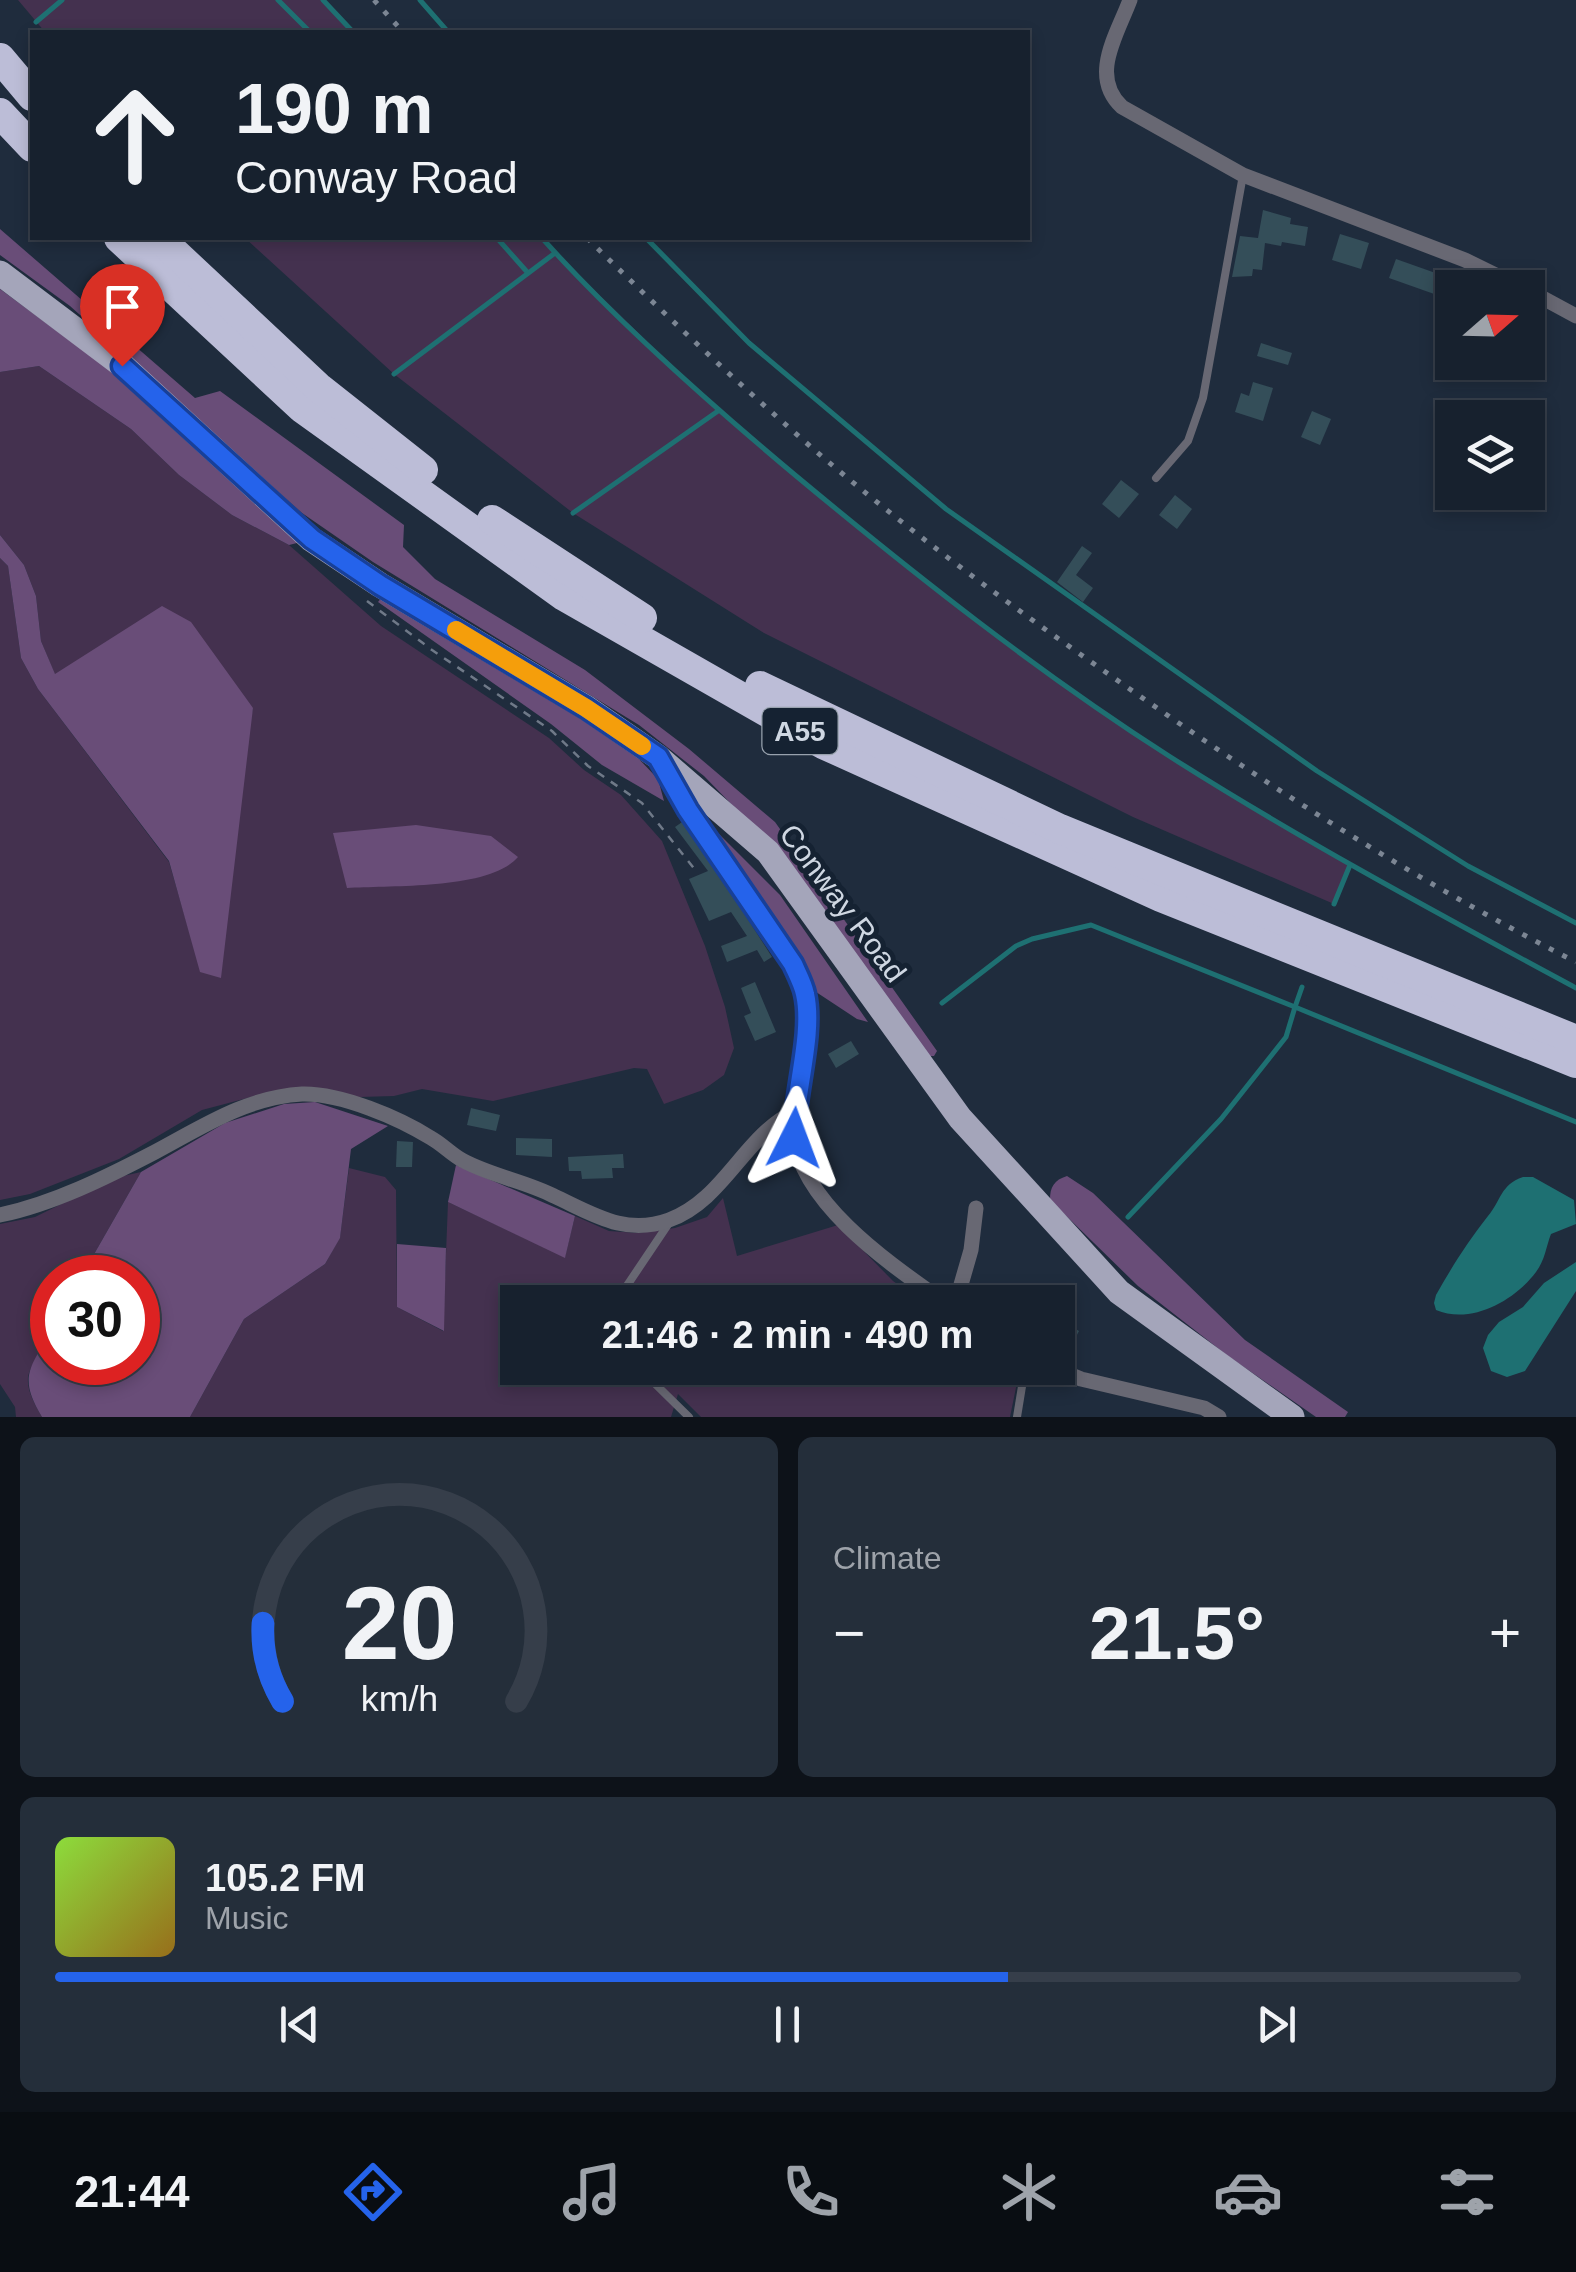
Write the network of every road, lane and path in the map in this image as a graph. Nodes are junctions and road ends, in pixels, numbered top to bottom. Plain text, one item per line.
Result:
1 (1130, 0) edge
2 (0, 58) edge
3 (0, 79) edge
4 (30, 94) edge
5 (30, 109) edge
6 (0, 112) edge
7 (0, 124) edge
8 (30, 145) edge
9 (30, 154) edge
10 (1243, 174) junction
11 (162, 240) edge
12 (121, 241) edge
13 (1486, 270) edge
14 (0, 273) edge
15 (1545, 300) edge
16 (1576, 316) edge
17 (1156, 478) dead end
18 (363, 596) dead end
19 (658, 757) junction
20 (696, 871) dead end
21 (1576, 1040) edge
22 (1576, 1063) edge
23 (794, 1112) junction
24 (976, 1208) dead end
25 (0, 1215) edge
26 (671, 1219) junction
27 (627, 1285) edge
28 (922, 1285) edge
29 (961, 1285) edge
30 (1075, 1377) edge
31 (656, 1385) edge
32 (1022, 1385) edge
33 (688, 1417) edge
34 (1017, 1417) edge
35 (1219, 1417) edge
36 (1292, 1417) edge

1 - 10 street
2 - 4 highway
3 - 5 highway
6 - 8 highway
7 - 9 highway
10 - 13 street
10 - 17 lane
11 - 21 highway, A55
12 - 22 highway, A55
14 - 19 main road, Conway Road
15 - 16 street
18 - 20 path
19 - 23 street
19 - 36 main road, Conway Road
23 - 26 street
23 - 28 street
24 - 29 street
25 - 26 street
26 - 27 lane
30 - 35 street
31 - 33 lane
32 - 34 lane

